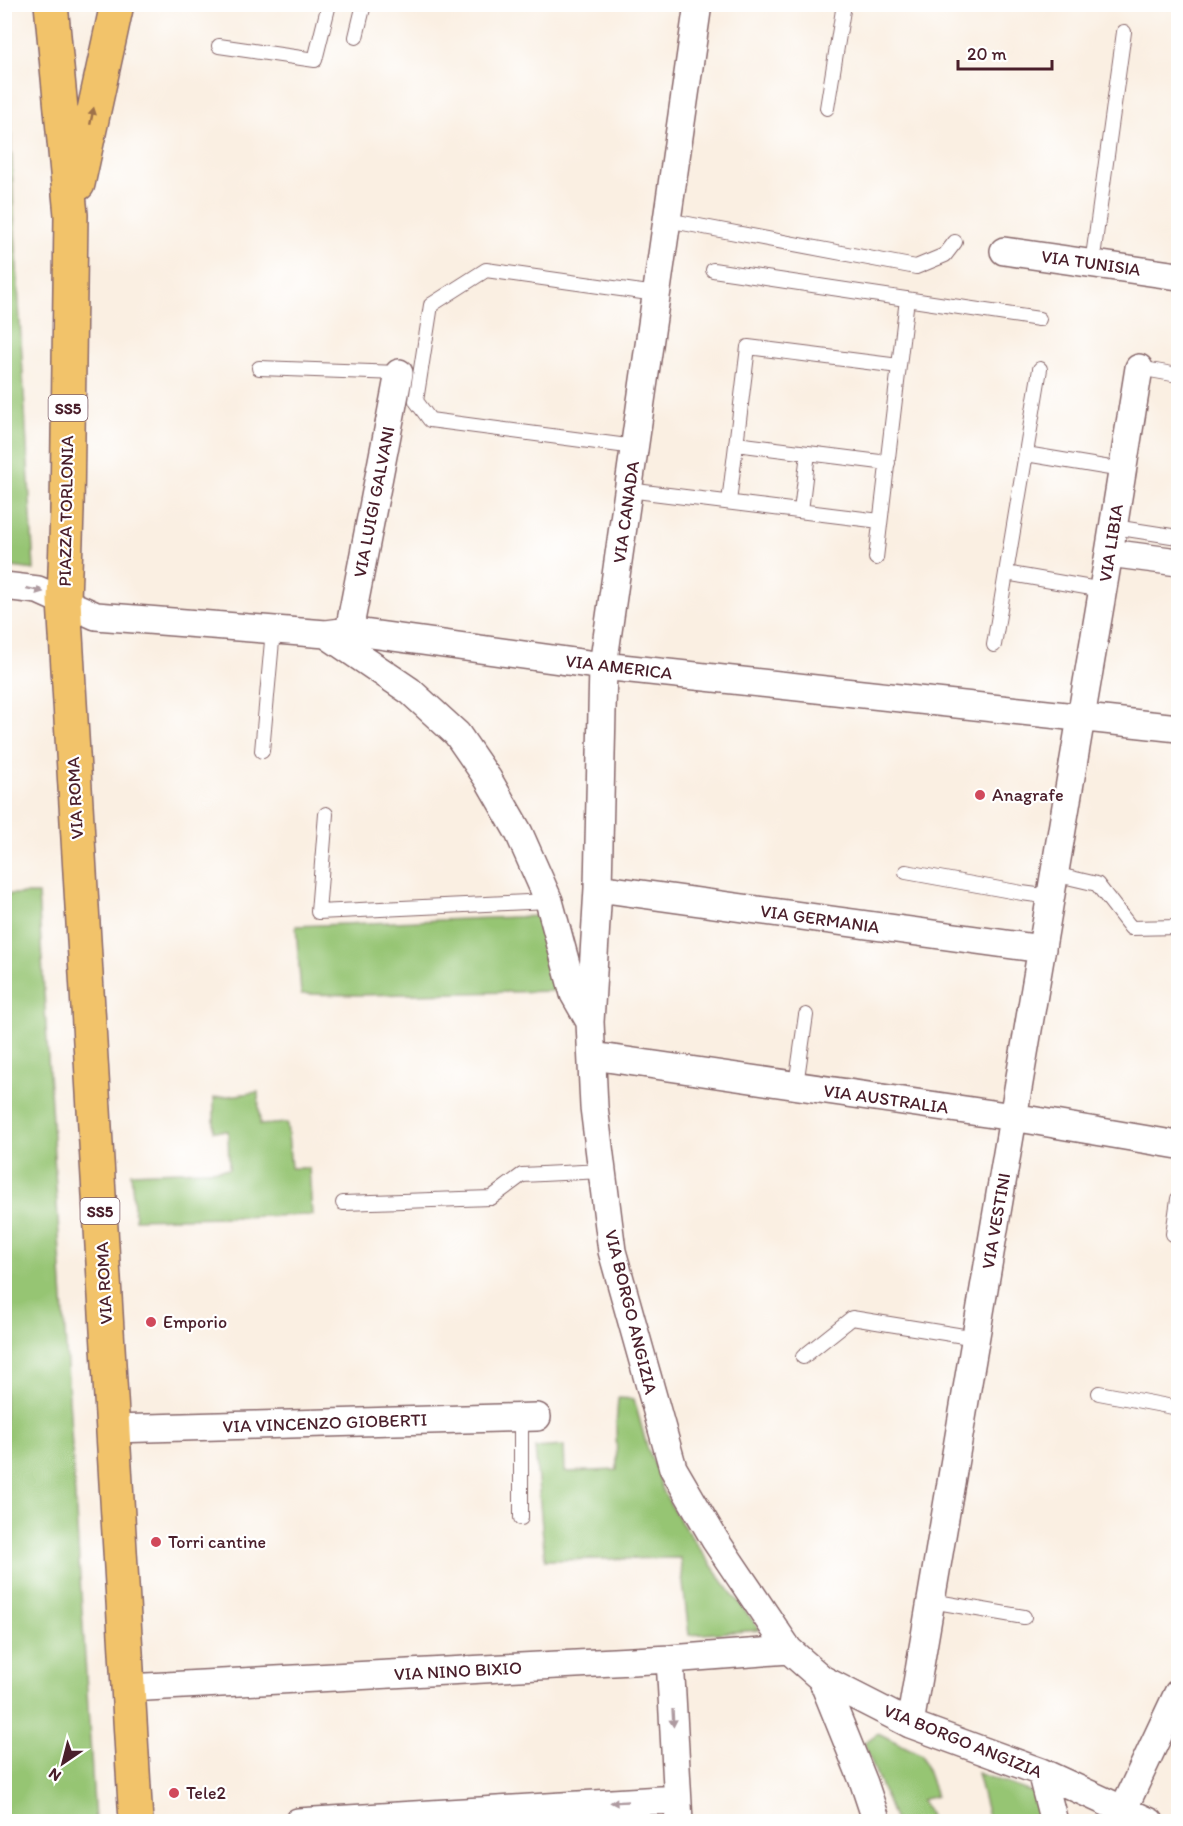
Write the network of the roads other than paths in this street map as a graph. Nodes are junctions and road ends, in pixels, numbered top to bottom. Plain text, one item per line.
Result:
1 (51, 4) edge
2 (117, 4) edge
3 (329, 4) edge
4 (364, 4) edge
5 (698, 4) edge
6 (844, 4) edge
7 (1124, 32) dead end
8 (356, 37) dead end
9 (219, 46) dead end
10 (827, 108) dead end
11 (71, 215) junction
12 (667, 220) junction
13 (955, 242) dead end
14 (1004, 251) dead end
15 (1092, 264) junction
16 (713, 270) dead end
17 (1179, 276) edge
18 (656, 294) junction
19 (907, 299) junction
20 (1039, 319) dead end
21 (899, 366) junction
22 (259, 368) dead end
23 (1139, 368) joint
24 (1040, 369) dead end
25 (399, 373) joint
26 (1179, 375) edge
27 (736, 444) junction
28 (635, 447) junction
29 (808, 453) junction
30 (1026, 454) junction
31 (888, 463) junction
32 (1122, 470) junction
33 (628, 490) junction
34 (729, 502) junction
35 (801, 511) junction
36 (880, 521) junction
37 (1114, 526) junction
38 (1179, 537) edge
39 (1109, 553) junction
40 (876, 558) dead end
41 (1179, 562) edge
42 (1006, 573) junction
43 (4, 586) edge
44 (1103, 590) junction
45 (64, 601) junction
46 (273, 630) junction
47 (337, 633) junction
48 (994, 645) dead end
49 (603, 666) junction
50 (1081, 718) junction
51 (1179, 729) edge
52 (262, 751) dead end
53 (326, 814) dead end
54 (906, 872) dead end
55 (1052, 886) junction
56 (598, 888) junction
57 (549, 901) junction
58 (1179, 927) edge
59 (1042, 949) junction
60 (806, 1015) dead end
61 (590, 1022) junction
62 (593, 1056) junction
63 (796, 1085) junction
64 (1013, 1117) junction
65 (1179, 1145) edge
66 (602, 1171) junction
67 (1179, 1199) edge
68 (343, 1203) dead end
69 (1173, 1234) dead end
70 (976, 1338) junction
71 (803, 1358) dead end
72 (1098, 1393) dead end
73 (1179, 1408) edge
74 (529, 1417) joint
75 (113, 1429) junction
76 (521, 1518) dead end
77 (931, 1601) junction
78 (1024, 1617) dead end
79 (789, 1650) junction
80 (670, 1659) junction
81 (822, 1679) junction
82 (128, 1689) junction
83 (1179, 1693) edge
84 (910, 1724) junction
85 (1041, 1772) junction
86 (1124, 1808) junction
87 (678, 1810) edge
88 (382, 1819) edge
89 (136, 1821) edge
90 (298, 1821) edge
91 (877, 1821) edge
92 (1054, 1821) edge
93 (1150, 1821) edge

1 - 11 main road, PIAZZA TORLONIA / SS5
11 -> 2 main road, PIAZZA TORLONIA / SS5
3 - 9 lane
4 - 8 lane
5 - 12 street, VIA CANADA
6 - 10 lane
7 - 15 lane
11 - 45 main road, PIAZZA TORLONIA / SS5
12 - 13 lane
12 - 18 street, VIA CANADA
14 - 15 street, VIA TUNISIA
15 - 17 street, VIA TUNISIA
16 - 19 lane
18 - 28 street, VIA CANADA
18 - 28 lane
19 - 20 lane
19 - 21 lane
21 - 27 lane
21 - 31 lane
22 - 25 lane
23 - 26 lane
23 - 32 street, VIA LIBIA
24 - 30 lane
25 - 47 street, VIA LUIGI GALVANI
27 - 29 lane
27 - 34 lane
28 - 33 street, VIA CANADA
29 - 31 lane
29 - 35 lane
30 - 32 lane
30 - 42 lane
31 - 36 lane
32 - 37 street, VIA LIBIA
33 - 34 lane
33 - 49 street, VIA CANADA
34 - 35 lane
35 - 36 lane
36 - 40 lane
37 - 38 lane
37 - 39 street, VIA LIBIA
39 - 41 street
39 - 44 street, VIA LIBIA
42 - 44 lane
42 - 48 lane
43 -> 45 street, PIAZZA TORLONIA
44 - 50 street, VIA LIBIA
45 - 46 street, VIA AMERICA
45 - 75 main road, VIA ROMA / SS5
46 - 47 street, VIA AMERICA
46 - 52 lane
47 - 49 street, VIA AMERICA
47 - 57 street, VIA BORGO ANGIZIA
49 - 50 street, VIA AMERICA
49 - 56 street, VIA CANADA
50 - 51 street, VIA AMERICA
50 - 55 street, VIA VESTINI
53 - 57 lane
54 - 55 lane
55 - 58 lane
55 - 59 street, VIA VESTINI
56 - 59 street, VIA GERMANIA
56 - 61 street, VIA CANADA
57 - 61 street, VIA BORGO ANGIZIA
59 - 64 street, VIA VESTINI
60 - 63 lane
61 - 62 street, VIA BORGO ANGIZIA
62 - 63 street, VIA AUSTRALIA
62 - 66 street, VIA BORGO ANGIZIA
63 - 64 street, VIA AUSTRALIA
64 - 65 street, VIA AUSTRALIA
64 - 70 street, VIA VESTINI
66 - 68 lane
66 - 79 street, VIA BORGO ANGIZIA
67 - 69 lane
70 - 71 lane
70 - 77 street, VIA VESTINI
72 - 73 lane
74 - 75 street, VIA VINCENZO GIOBERTI
74 - 76 lane
75 - 82 main road, VIA ROMA / SS5
77 - 78 lane
77 - 84 street, VIA VESTINI
79 - 80 street, VIA NINO BIXIO
79 - 81 street, VIA BORGO ANGIZIA
80 - 82 street, VIA NINO BIXIO
80 -> 87 street
81 - 84 street, VIA BORGO ANGIZIA
81 - 91 street
82 - 89 main road, VIA ROMA / SS5
83 - 86 street
84 - 85 street, VIA BORGO ANGIZIA
85 - 86 street, VIA BORGO ANGIZIA
85 - 92 street
86 - 93 street, VIA BORGO ANGIZIA
87 -> 88 street
88 - 90 street

